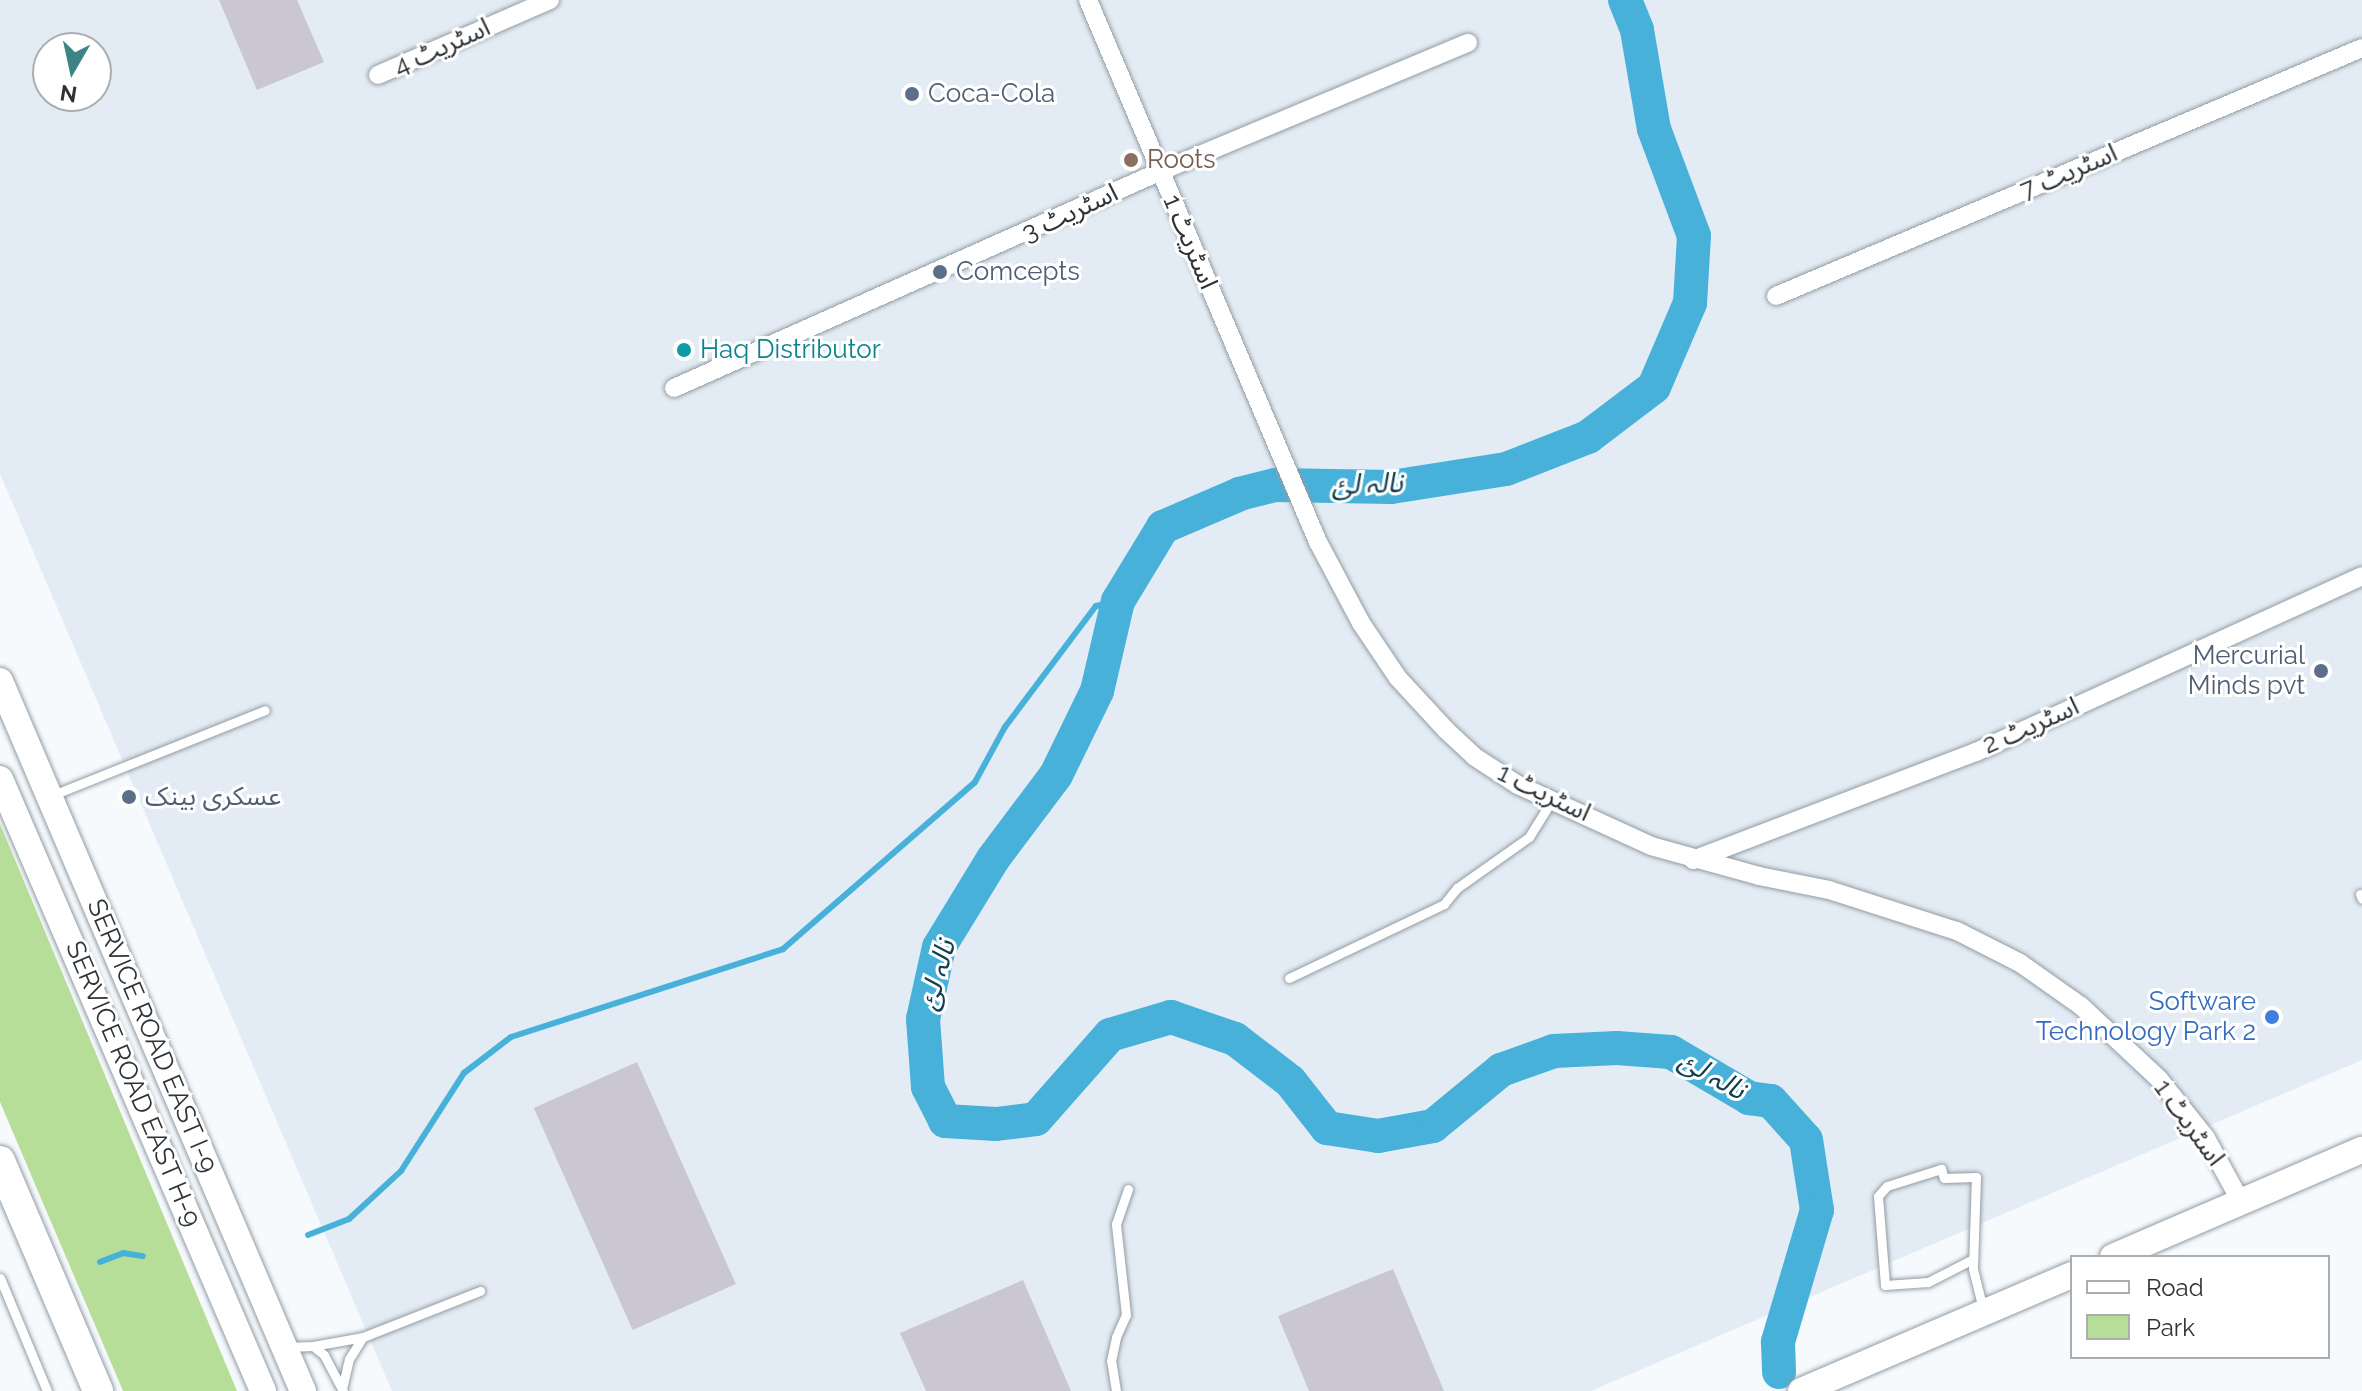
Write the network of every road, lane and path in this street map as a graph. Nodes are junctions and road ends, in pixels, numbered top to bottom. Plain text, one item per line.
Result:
1 (550, 0) edge
2 (1088, 0) edge
3 (1468, 43) dead end
4 (2362, 48) edge
5 (378, 75) dead end
6 (1159, 172) junction
7 (1776, 296) dead end
8 (674, 388) dead end
9 (2362, 576) edge
10 (0, 681) edge
11 (265, 710) dead end
12 (0, 779) edge
13 (49, 797) junction
14 (1553, 799) junction
15 (1693, 860) junction
16 (1289, 978) dead end
17 (2362, 1150) edge
18 (0, 1161) edge
19 (1128, 1189) dead end
20 (2241, 1202) junction
21 (2118, 1255) edge
22 (1973, 1259) junction
23 (2070, 1276) edge
24 (0, 1278) edge
25 (480, 1291) dead end
26 (1984, 1312) junction
27 (363, 1337) junction
28 (313, 1346) junction
29 (285, 1347) junction
30 (342, 1390) edge
31 (47, 1391) edge
32 (98, 1391) edge
33 (263, 1391) edge
34 (303, 1391) edge
35 (1116, 1391) edge
36 (1801, 1391) edge

1 - 5 street, اسٹریٹ 4
2 - 6 street, اسٹریٹ 1
3 - 6 street, اسٹریٹ 3
4 - 7 street, اسٹریٹ 7
6 - 8 street, اسٹریٹ 3
6 - 14 street, اسٹریٹ 1
9 - 15 street, اسٹریٹ 2
10 - 13 main road, SERVICE ROAD EAST I-9
11 - 13 lane
12 - 33 main road, SERVICE ROAD EAST H-9
13 - 29 main road, SERVICE ROAD EAST I-9
14 - 15 street, اسٹریٹ 1
14 - 16 lane
15 - 20 street, اسٹریٹ 1
17 - 20 main road
18 - 32 main road
19 - 35 lane
20 - 21 main road
22 - 22 lane
22 - 26 lane
23 - 26 main road
24 - 31 lane
25 - 27 lane
26 - 36 main road
27 - 28 lane
27 - 30 lane
28 - 29 lane
28 - 30 lane
29 - 34 main road, SERVICE ROAD EAST I-9

